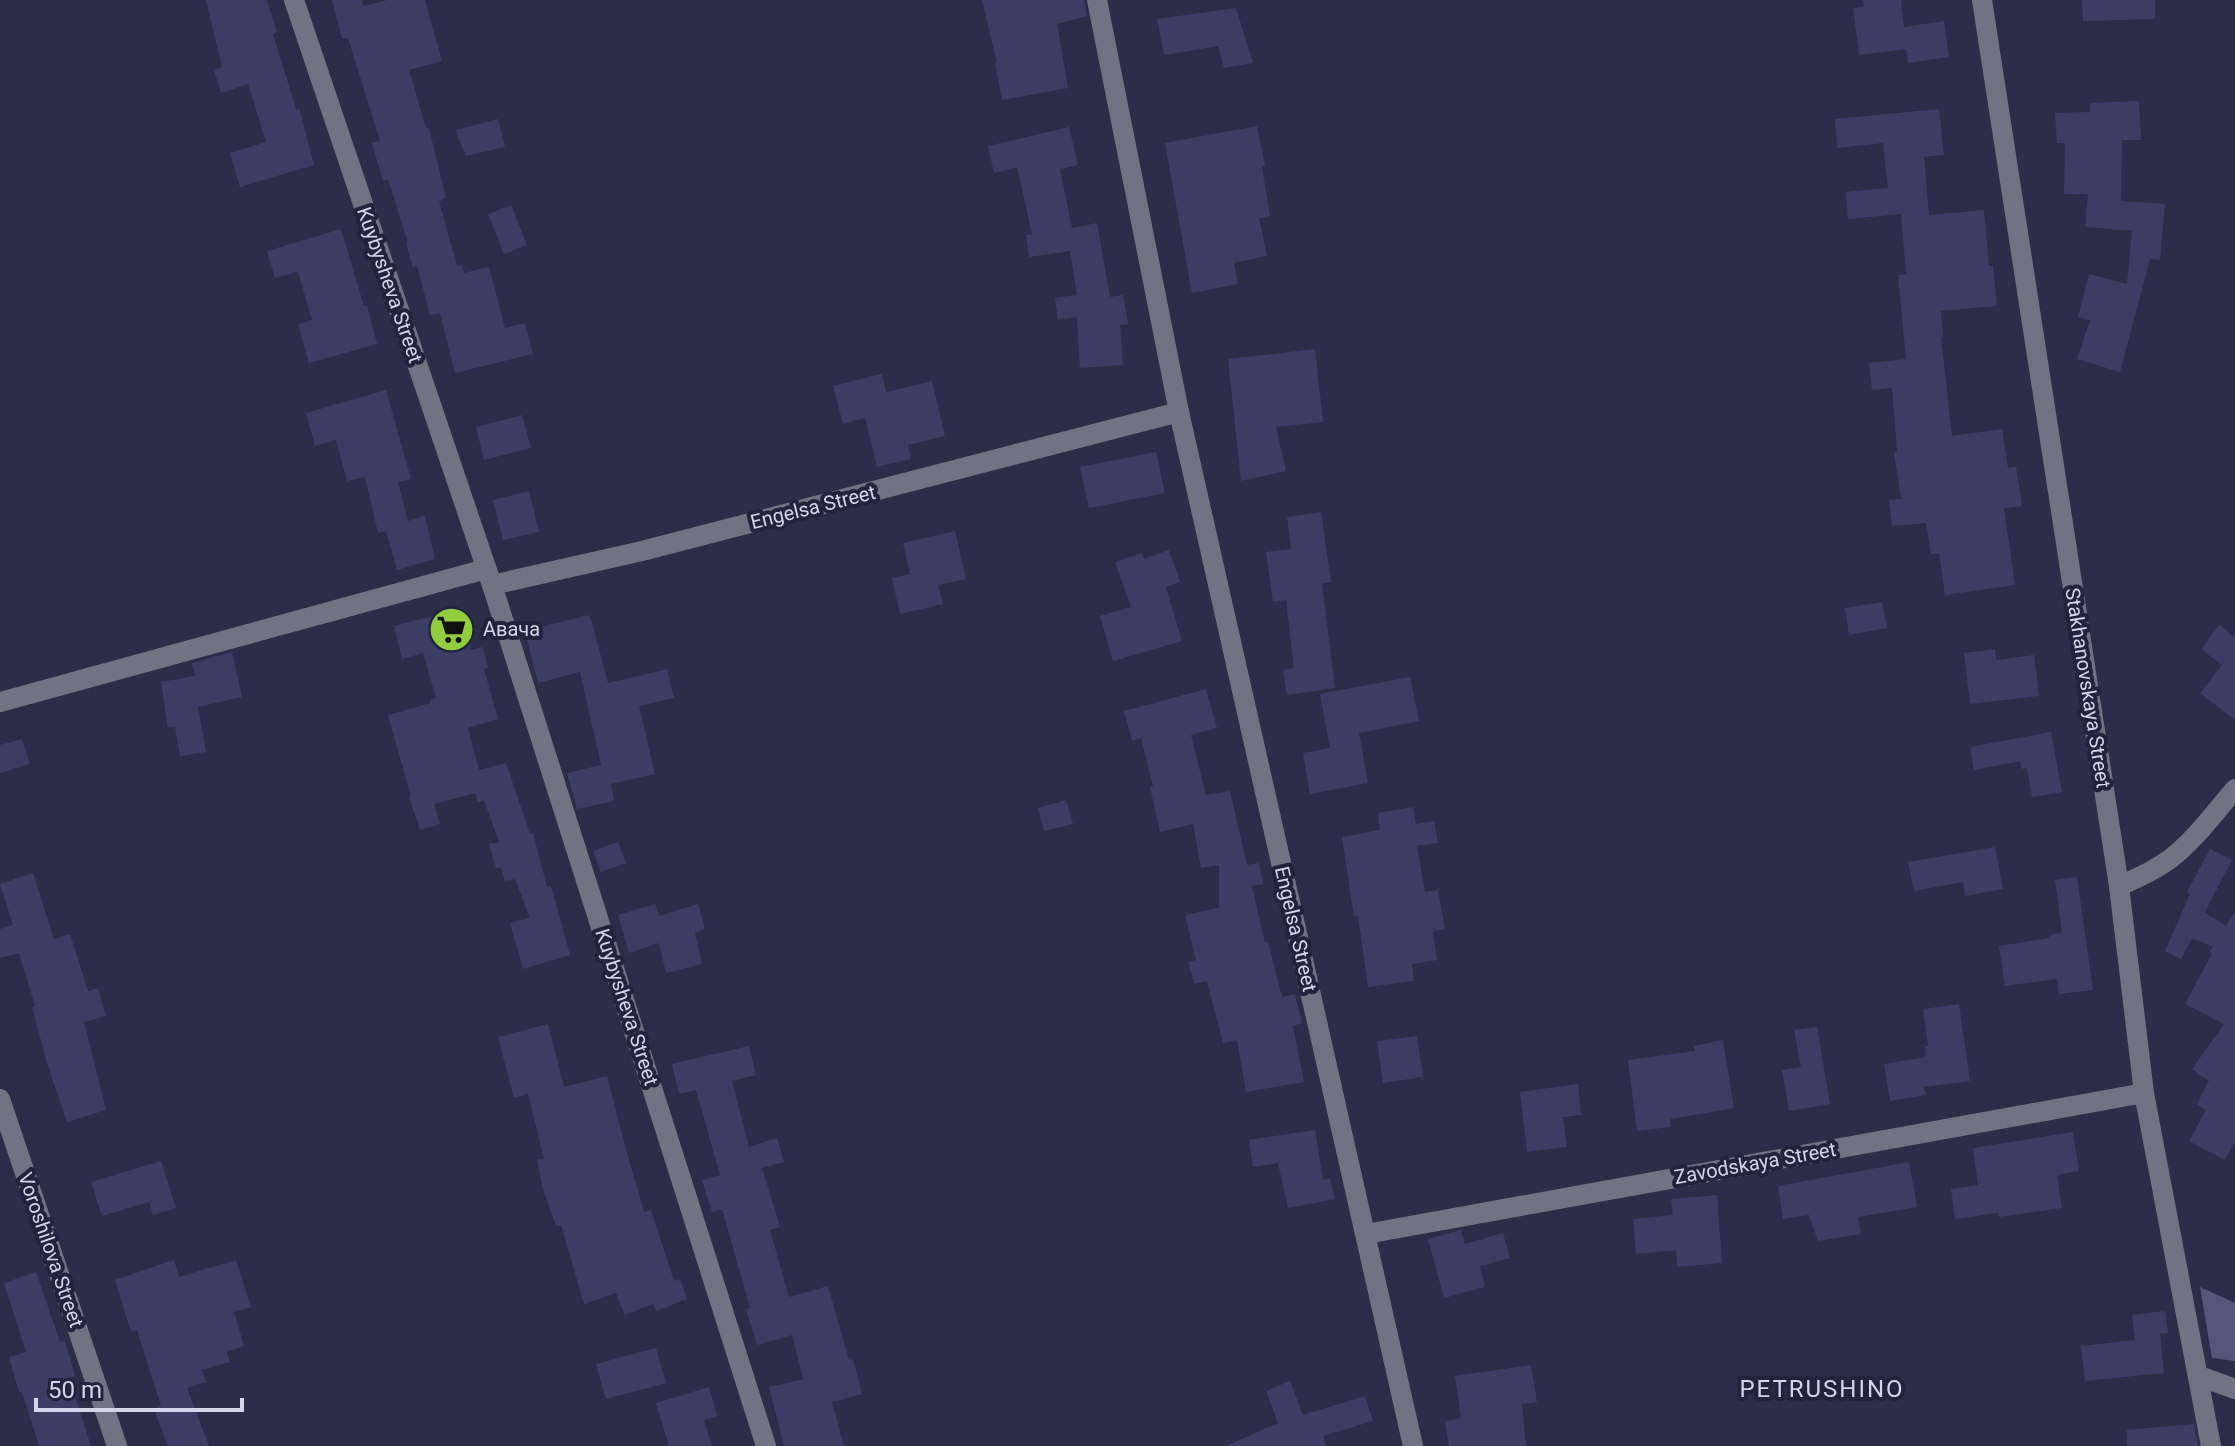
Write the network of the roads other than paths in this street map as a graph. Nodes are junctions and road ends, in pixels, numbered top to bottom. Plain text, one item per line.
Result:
1 (294, 0) edge
2 (1097, 0) edge
3 (1982, 0) edge
4 (1179, 412) junction
5 (489, 577) junction
6 (0, 702) edge
7 (2233, 794) edge
8 (2119, 886) junction
9 (2144, 1093) junction
10 (0, 1099) edge
11 (1366, 1234) junction
12 (2199, 1376) junction
13 (2235, 1389) edge
14 (1412, 1445) edge
15 (117, 1446) edge
16 (766, 1446) edge
17 (2211, 1446) edge

1 - 5 street, Kuybysheva Street
2 - 4 street, Engelsa Street
3 - 8 street, Stakhanovskaya Street
4 - 5 street, Engelsa Street
4 - 11 street, Engelsa Street
5 - 6 street
5 - 16 street, Kuybysheva Street
7 - 8 street
8 - 9 street, Stakhanovskaya Street
9 - 11 street, Zavodskaya Street
9 - 12 street, Stakhanovskaya Street
10 - 15 street, Voroshilova Street
11 - 14 street, Engelsa Street
12 - 13 street
12 - 17 street, Stakhanovskaya Street

